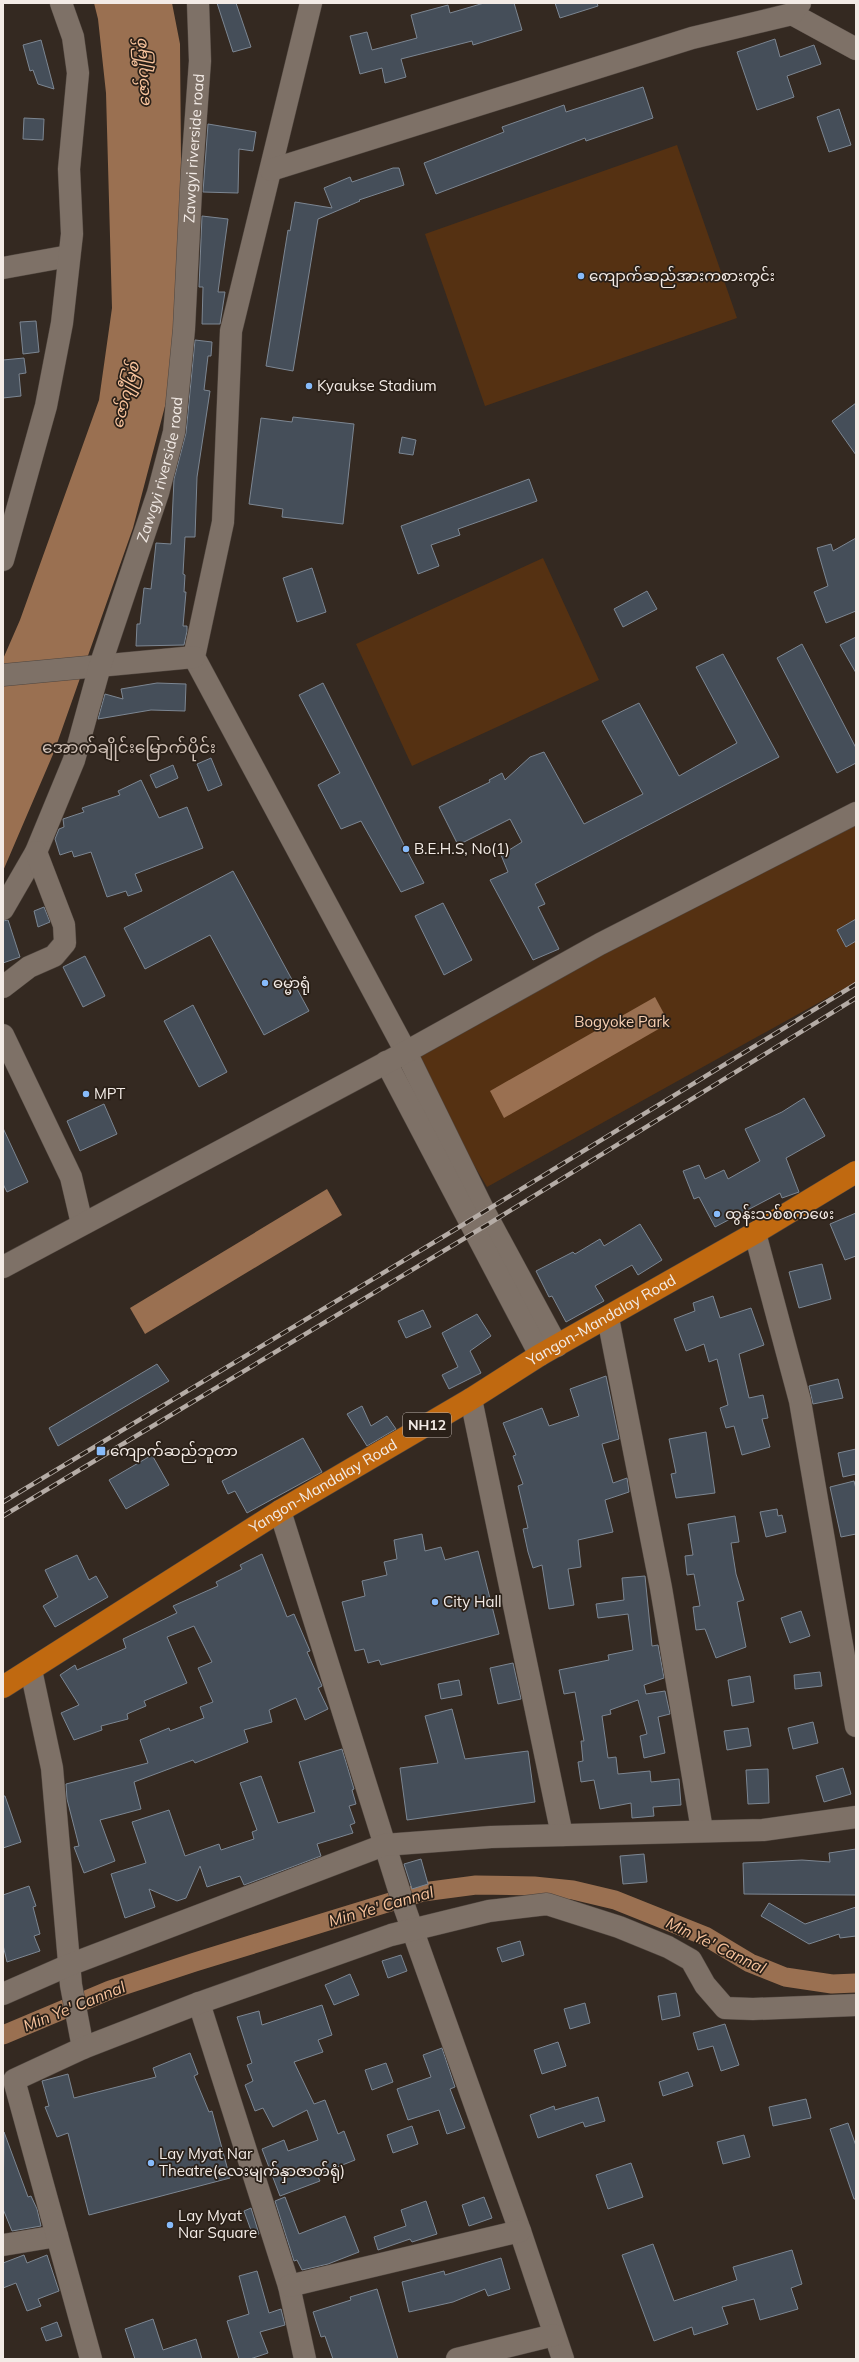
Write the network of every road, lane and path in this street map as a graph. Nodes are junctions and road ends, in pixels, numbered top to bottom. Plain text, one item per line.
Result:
1 (61, 3) edge
2 (198, 3) edge
3 (310, 3) edge
4 (796, 8) edge
5 (856, 49) edge
6 (271, 170) junction
7 (69, 256) junction
8 (3, 268) edge
9 (3, 560) edge
10 (194, 657) junction
11 (100, 666) junction
12 (3, 675) edge
13 (856, 813) edge
14 (36, 852) junction
15 (3, 908) edge
16 (3, 987) edge
17 (3, 1035) edge
18 (406, 1052) junction
19 (386, 1062) junction
20 (856, 1172) edge
21 (82, 1224) junction
22 (754, 1234) junction
23 (3, 1267) edge
24 (608, 1318) junction
25 (549, 1351) junction
26 (471, 1399) junction
27 (280, 1510) junction
28 (31, 1670) junction
29 (3, 1687) edge
30 (856, 1726) edge
31 (856, 1817) edge
32 (702, 1830) junction
33 (562, 1835) junction
34 (387, 1854) junction
35 (412, 1928) junction
36 (70, 1975) junction
37 (3, 1994) edge
38 (199, 2003) junction
39 (856, 2004) edge
40 (83, 2048) junction
41 (9, 2082) edge
42 (520, 2231) junction
43 (57, 2236) junction
44 (3, 2245) edge
45 (289, 2286) junction
46 (554, 2334) junction
47 (91, 2359) edge
48 (305, 2359) edge
49 (457, 2359) edge
50 (562, 2359) edge

1 - 7 street
2 - 11 street, Zawgyi riverside road
3 - 6 street
4 - 5 street
4 - 6 street
6 - 10 street
7 - 8 street
7 - 9 street
10 - 11 street
10 - 18 street
11 - 12 street
11 - 14 street, Zawgyi riverside road
13 - 18 street
14 - 15 street, Zawgyi riverside road
14 - 16 street
17 - 21 street
18 - 19 street
18 - 25 street
19 - 21 street
19 - 25 street
20 - 22 highway, Yangon-Mandalay Road / NH12
21 - 23 street
22 - 24 highway, Yangon-Mandalay Road / NH12
22 - 30 street
24 - 25 highway, Yangon-Mandalay Road / NH12
24 - 32 street
25 - 26 highway, Yangon-Mandalay Road / NH12
26 - 27 highway, Yangon-Mandalay Road / NH12
26 - 33 street
27 - 28 highway, Yangon-Mandalay Road / NH12
27 - 34 street
28 - 29 highway, Yangon-Mandalay Road / NH12
28 - 36 street
31 - 32 street
32 - 33 street
33 - 34 street
34 - 35 street
34 - 36 street
35 - 38 street
35 - 39 street
35 - 42 street
36 - 37 street
36 - 40 street
38 - 40 street
38 - 45 street
40 - 41 street
41 - 43 street
42 - 45 street
42 - 46 street
43 - 44 street
43 - 47 street
45 - 48 street
46 - 49 street
46 - 50 street

